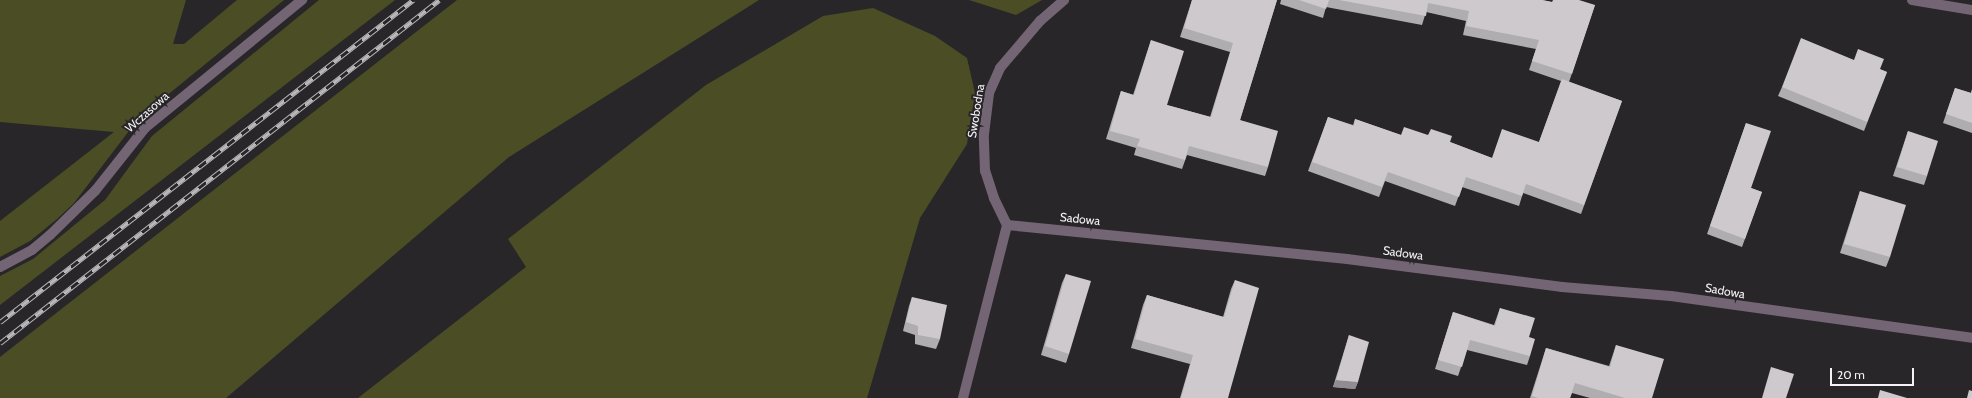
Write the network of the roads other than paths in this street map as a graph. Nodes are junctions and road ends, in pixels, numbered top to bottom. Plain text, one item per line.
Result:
1 (302, 0) edge
2 (1064, 0) edge
3 (1912, 0) edge
4 (1972, 10) edge
5 (1007, 224) junction
6 (0, 267) edge
7 (1972, 338) edge
8 (962, 398) edge

1 - 6 street, Wczasowa
2 - 5 street, Swobodna
3 - 4 street
5 - 7 street, Sadowa
5 - 8 street

